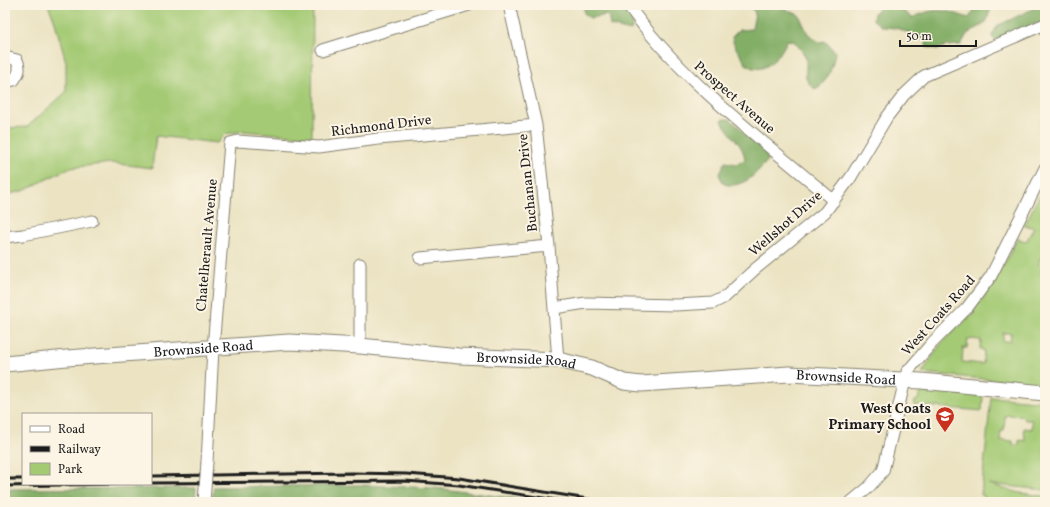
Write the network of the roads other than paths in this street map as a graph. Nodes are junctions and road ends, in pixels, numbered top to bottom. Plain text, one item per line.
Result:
1 (469, 5) edge
2 (509, 5) edge
3 (628, 5) edge
4 (1045, 24) edge
5 (323, 50) dead end
6 (5, 57) edge
7 (5, 82) edge
8 (536, 125) junction
9 (230, 143) joint
10 (1045, 168) edge
11 (834, 201) junction
12 (92, 221) dead end
13 (5, 237) edge
14 (549, 246) junction
15 (420, 258) dead end
16 (360, 264) dead end
17 (554, 308) junction
18 (360, 346) junction
19 (213, 349) junction
20 (558, 360) junction
21 (5, 364) edge
22 (904, 380) junction
23 (1045, 393) edge
24 (204, 502) edge
25 (851, 502) edge

1 - 5 street
2 - 8 street, Buchanan Drive
3 - 11 street, Prospect Avenue
4 - 11 street, Wellshot Drive
6 - 7 street
8 - 9 street, Richmond Drive
8 - 14 street, Buchanan Drive
9 - 19 street, Chatelherault Avenue
10 - 22 street, West Coats Road
11 - 17 street, Wellshot Drive
12 - 13 street
14 - 15 street
14 - 17 street, Buchanan Drive
16 - 18 street
17 - 20 street, Buchanan Drive
18 - 19 street, Brownside Road
18 - 20 street, Brownside Road
19 - 21 street, Brownside Road
19 - 24 street, Chatelherault Avenue, bridge
20 - 22 street, Brownside Road
22 - 23 street, Brownside Road
22 - 25 street, West Coats Road

